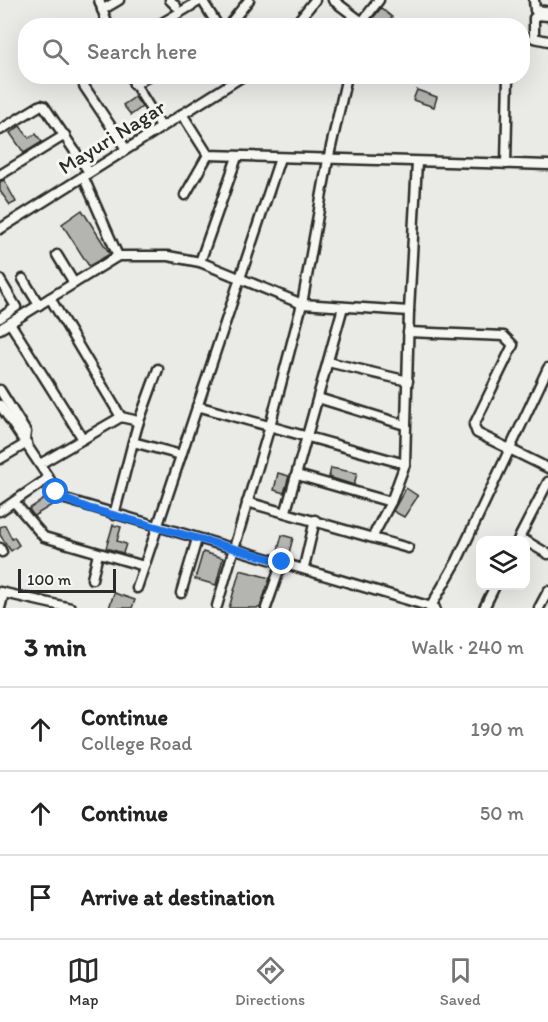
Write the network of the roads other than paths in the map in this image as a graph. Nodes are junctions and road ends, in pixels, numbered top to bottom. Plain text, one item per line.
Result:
1 (99, 0) edge
2 (119, 0) edge
3 (202, 0) edge
4 (249, 0) edge
5 (315, 0) edge
6 (333, 0) edge
7 (379, 0) edge
8 (534, 0) edge
9 (102, 10) junction
10 (548, 14) edge
11 (105, 18) edge
12 (171, 18) edge
13 (213, 18) edge
14 (234, 18) edge
15 (300, 18) edge
16 (354, 18) edge
17 (366, 18) edge
18 (548, 41) edge
19 (230, 84) edge
20 (345, 84) edge
21 (508, 84) edge
22 (134, 85) edge
23 (84, 86) dead end
24 (182, 114) junction
25 (161, 126) junction
26 (0, 130) edge
27 (65, 135) junction
28 (126, 149) junction
29 (208, 155) junction
30 (237, 157) junction
31 (280, 158) junction
32 (327, 160) junction
33 (417, 162) junction
34 (506, 164) junction
35 (548, 165) edge
36 (86, 174) junction
37 (0, 175) edge
38 (184, 195) dead end
39 (0, 229) edge
40 (57, 255) dead end
41 (118, 256) junction
42 (200, 262) junction
43 (240, 278) junction
44 (22, 279) dead end
45 (0, 280) edge
46 (74, 283) junction
47 (50, 298) junction
48 (302, 304) junction
49 (39, 305) junction
50 (343, 307) junction
51 (409, 310) junction
52 (0, 318) edge
53 (10, 323) junction
54 (0, 329) edge
55 (408, 332) junction
56 (328, 362) junction
57 (548, 368) edge
58 (158, 369) dead end
59 (408, 381) junction
60 (0, 390) edge
61 (318, 398) junction
62 (0, 405) edge
63 (197, 406) junction
64 (121, 417) junction
65 (138, 424) junction
66 (405, 425) junction
67 (270, 426) junction
68 (307, 436) junction
69 (83, 439) junction
70 (26, 441) junction
71 (134, 442) junction
72 (511, 450) junction
73 (181, 455) junction
74 (0, 459) edge
75 (40, 464) junction
76 (405, 464) junction
77 (548, 468) edge
78 (297, 475) junction
79 (47, 479) junction
80 (548, 482) edge
81 (14, 502) junction
82 (247, 502) junction
83 (391, 502) junction
84 (0, 511) edge
85 (286, 512) junction
86 (114, 515) junction
87 (315, 520) junction
88 (157, 527) junction
89 (374, 536) junction
90 (524, 536) edge
91 (197, 538) junction
92 (530, 544) edge
93 (408, 548) dead end
94 (233, 549) junction
95 (99, 554) junction
96 (548, 554) edge
97 (282, 562) junction
98 (144, 566) junction
99 (304, 567) junction
100 (92, 579) dead end
101 (137, 588) dead end
102 (493, 590) edge
103 (548, 591) edge
104 (2, 592) edge
105 (181, 593) dead end
106 (50, 606) edge
107 (217, 606) dead end
108 (543, 606) edge
109 (432, 607) edge
110 (0, 608) edge
111 (71, 608) edge
112 (266, 608) edge
113 (484, 608) edge

1 - 9 street
2 - 9 street
3 - 12 street
3 - 13 street
4 - 14 street
5 - 15 street
6 - 16 street
7 - 17 street
8 - 10 street
9 - 11 street
10 - 18 street
19 - 24 street, Mayuri Nagar
20 - 32 street
21 - 34 street
22 - 25 street
23 - 28 street
24 - 25 street, Mayuri Nagar
24 - 29 street
25 - 28 street, Mayuri Nagar
26 - 27 street
27 - 36 street
27 - 37 street
28 - 36 street, Mayuri Nagar
29 - 30 street
29 - 38 street
30 - 31 street
30 - 42 street
31 - 32 street
31 - 43 street
32 - 33 street
32 - 48 street
33 - 34 street
33 - 51 street
34 - 35 street
36 - 39 street, Mayuri Nagar
36 - 41 street
40 - 46 street
41 - 42 street
41 - 46 street
42 - 43 street
43 - 48 street
43 - 63 street
44 - 49 street
45 - 52 street
46 - 47 street
47 - 49 street
47 - 64 street
48 - 50 street
48 - 67 street
49 - 53 street
50 - 51 street
50 - 56 street
51 - 55 street
53 - 54 street
53 - 69 street
55 - 59 street
55 - 72 street
56 - 59 street
56 - 61 street
57 - 72 street
58 - 65 street
59 - 66 street
60 - 70 street
61 - 66 street
61 - 68 street
62 - 70 street
63 - 67 street
63 - 73 street
64 - 65 street
64 - 69 street
65 - 71 street
66 - 76 street
67 - 68 street
67 - 82 street
68 - 76 street
68 - 78 street
69 - 75 street
70 - 74 street
70 - 75 street
71 - 73 street
71 - 86 street
72 - 77 street
72 - 109 street
73 - 88 street
75 - 79 street
76 - 83 street
78 - 83 street
78 - 85 street
79 - 81 street
79 - 86 street
80 - 90 street
81 - 84 street
81 - 95 street
82 - 85 street
82 - 94 street
83 - 89 street
85 - 87 street
86 - 88 street
87 - 89 street
87 - 99 street
88 - 91 street
88 - 98 street
89 - 93 street
91 - 94 street
91 - 105 street
92 - 96 street
94 - 97 street
94 - 107 street
95 - 98 street
95 - 100 street
97 - 99 street
97 - 112 street
98 - 101 street
99 - 109 street
102 - 113 street
103 - 108 street
104 - 106 street
104 - 110 street
106 - 111 street

